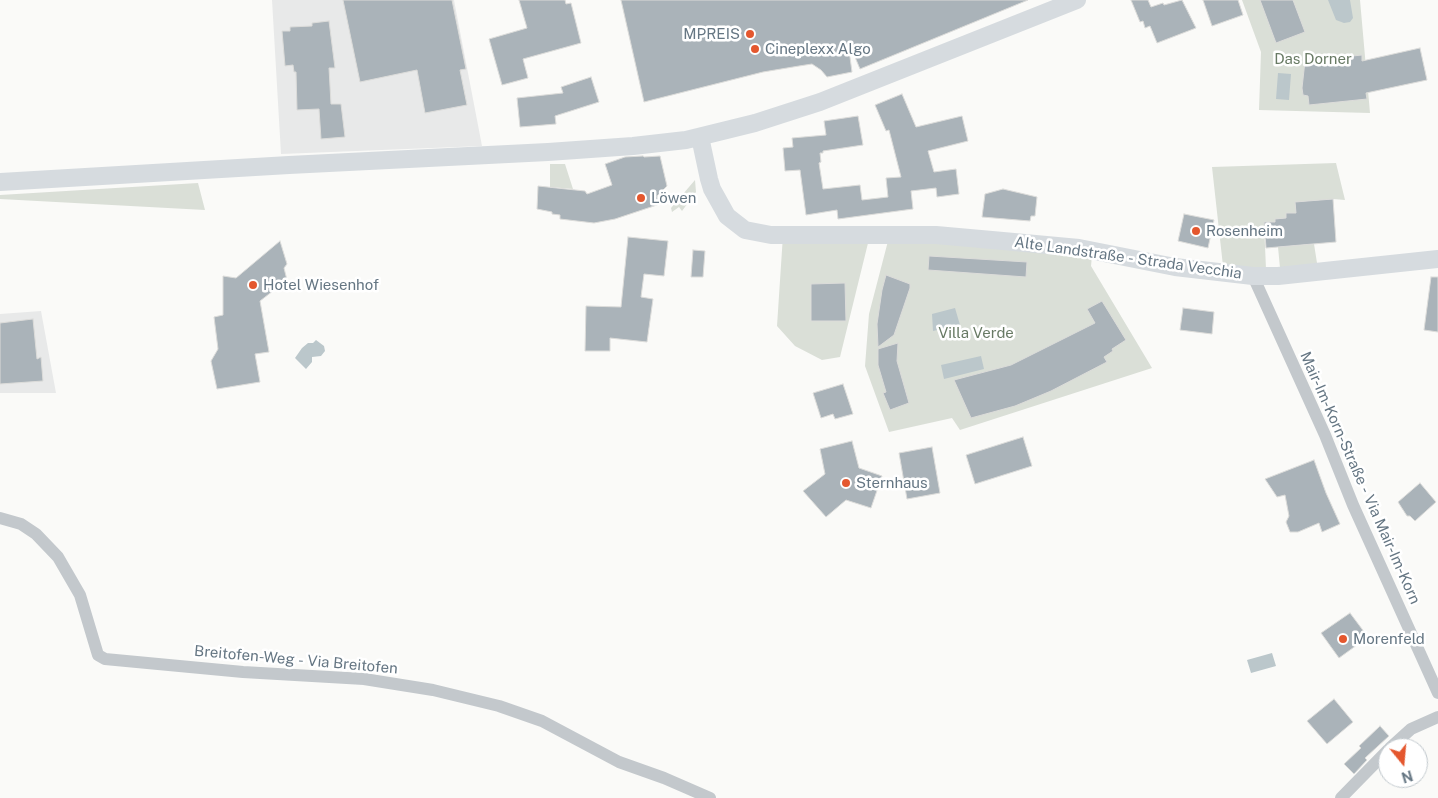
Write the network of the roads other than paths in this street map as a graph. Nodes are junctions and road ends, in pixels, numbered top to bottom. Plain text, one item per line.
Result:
1 (1065, 2) edge
2 (700, 137) junction
3 (0, 182) edge
4 (1438, 259) edge
5 (1253, 276) junction
6 (0, 518) edge
7 (1438, 693) edge
8 (1438, 717) edge
9 (1401, 738) edge
10 (1378, 760) edge
11 (710, 798) edge
12 (1340, 798) edge

1 - 2 main road
2 - 3 main road
2 - 5 main road, Alte Landstraße - Strada Vecchia
4 - 5 main road, Alte Landstraße - Strada Vecchia
5 - 7 street, Mair-Im-Korn-Straße - Via Mair-Im-Korn
6 - 11 street, Breitofen-Weg - Via Breitofen
8 - 9 street
10 - 12 street

